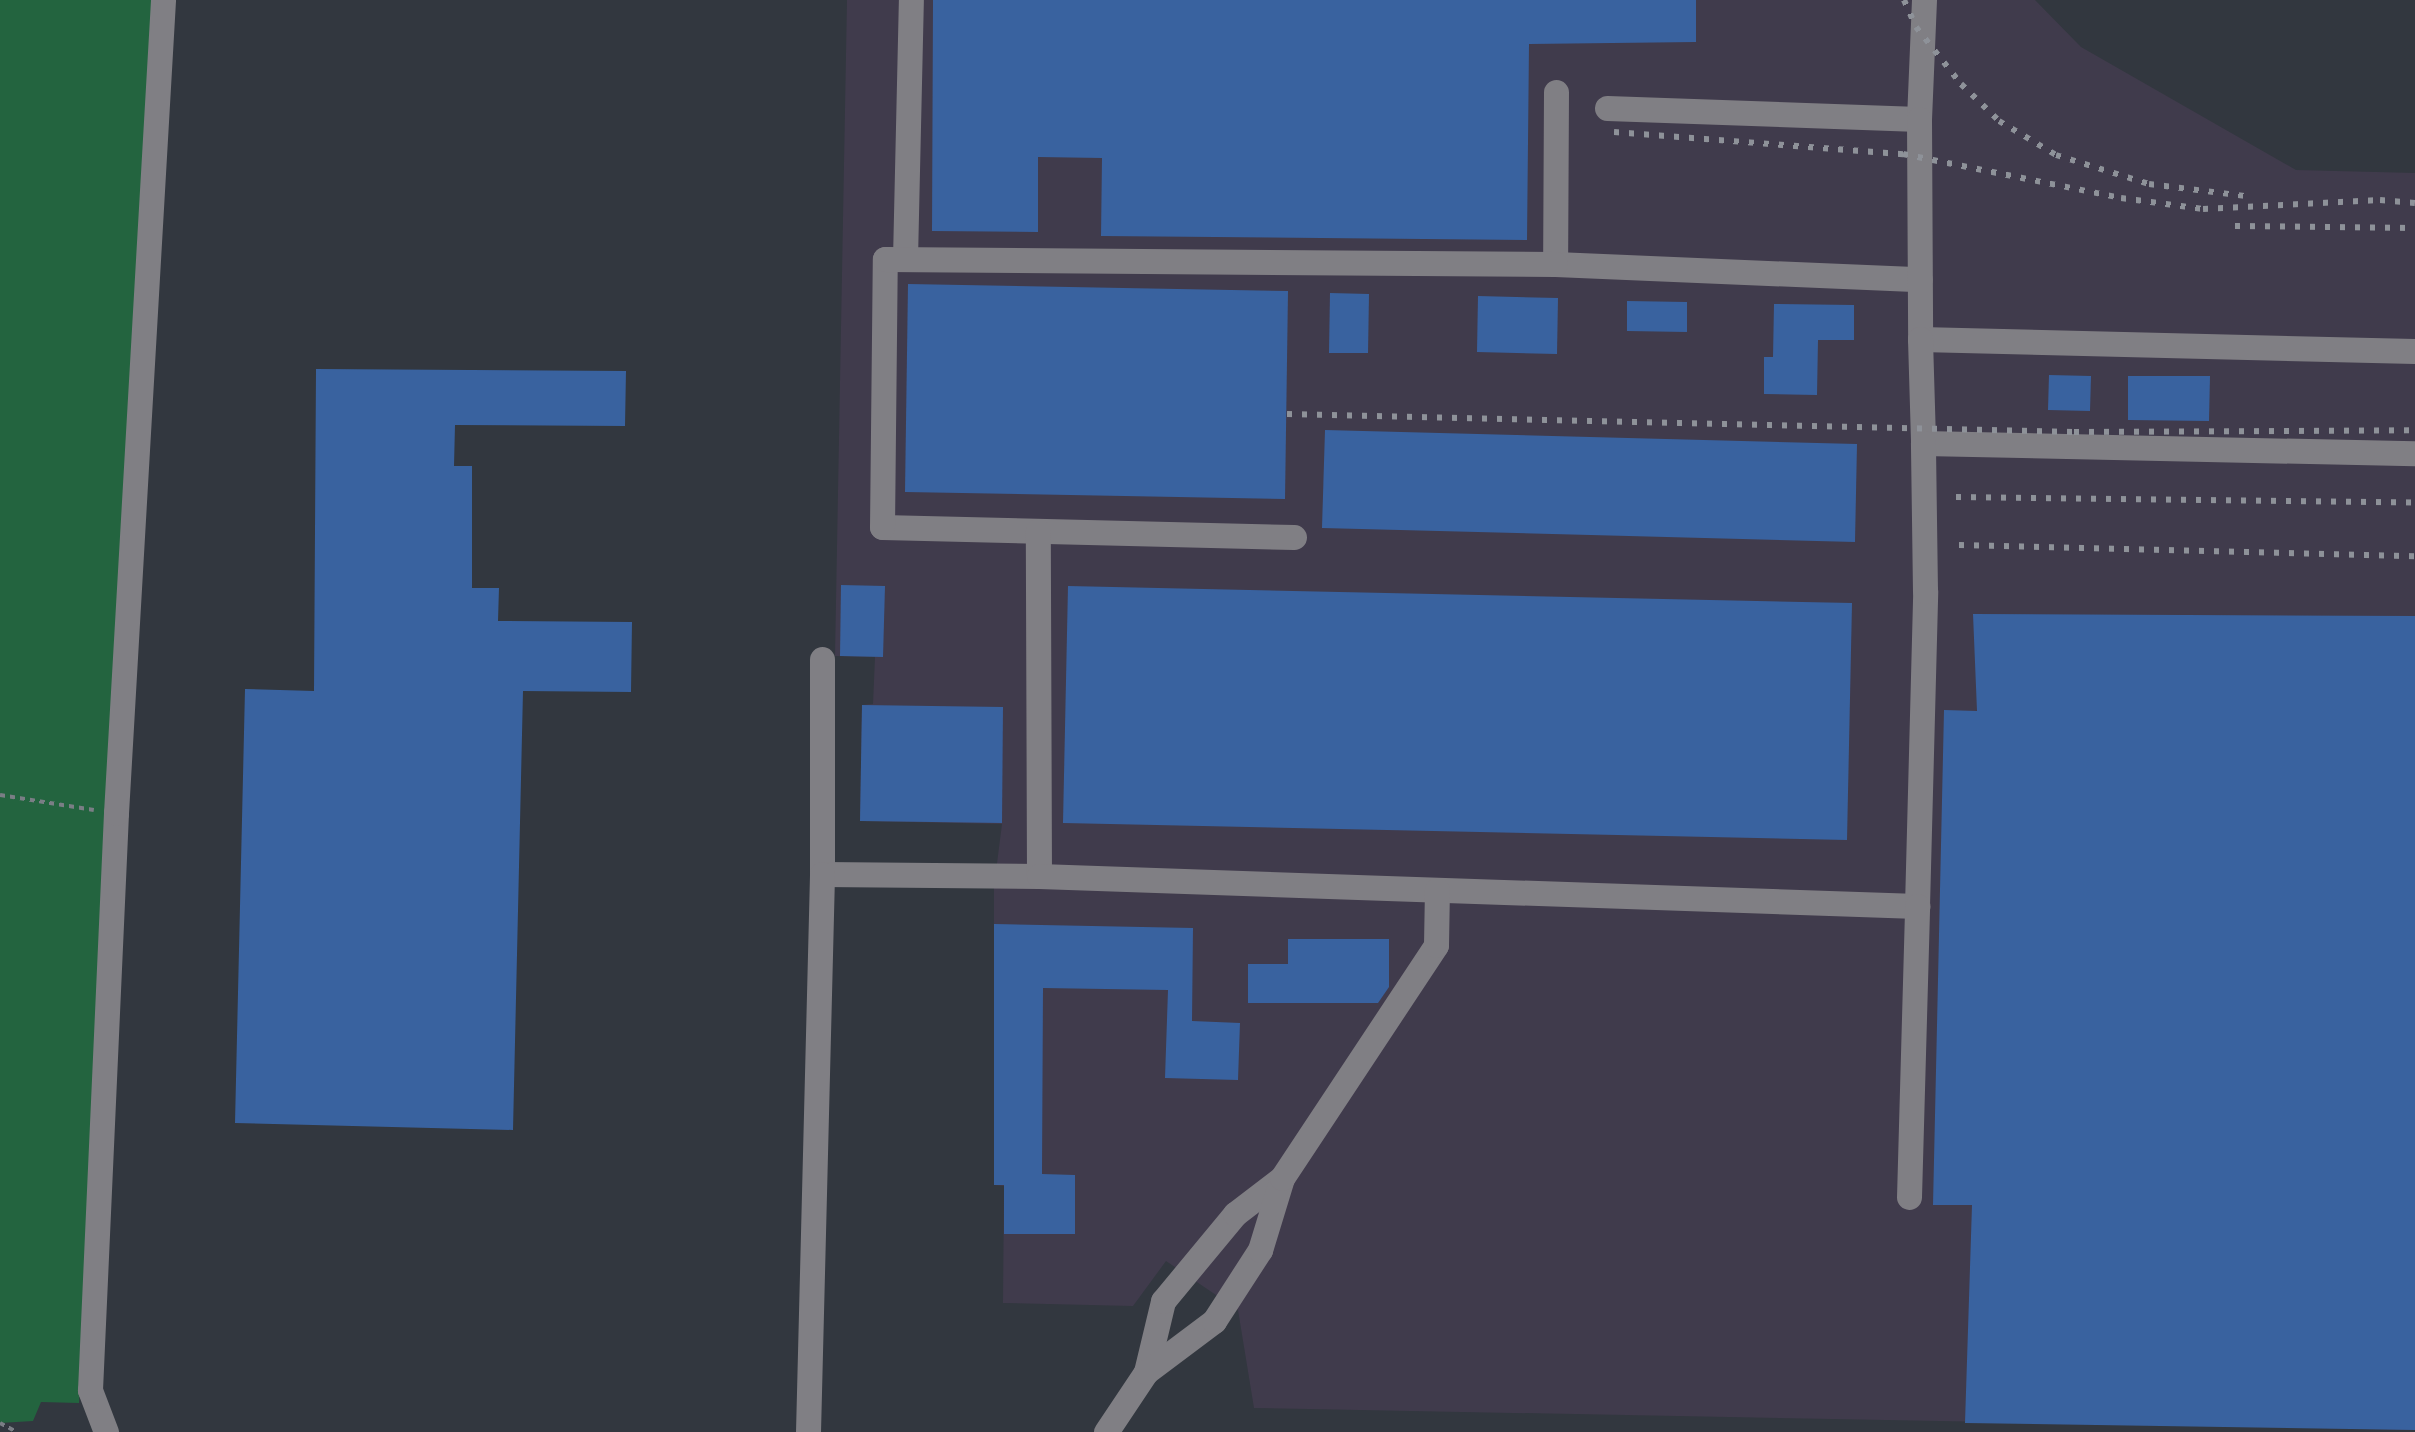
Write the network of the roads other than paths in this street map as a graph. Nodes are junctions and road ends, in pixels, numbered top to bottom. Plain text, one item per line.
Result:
1 (163, 0) edge
2 (911, 0) edge
3 (1924, 0) edge
4 (1556, 92) dead end
5 (1607, 108) dead end
6 (1919, 119) junction
7 (905, 259) junction
8 (1554, 264) junction
9 (1920, 279) junction
10 (1920, 339) junction
11 (2415, 351) edge
12 (1922, 443) junction
13 (2415, 453) edge
14 (1038, 531) junction
15 (1294, 537) dead end
16 (822, 659) dead end
17 (822, 874) junction
18 (1038, 876) junction
19 (1437, 890) junction
20 (1916, 906) junction
21 (1282, 1178) junction
22 (1909, 1197) dead end
23 (1146, 1372) junction
24 (106, 1432) edge
25 (808, 1432) edge
26 (1106, 1432) edge

1 - 24 lane
2 - 7 lane
3 - 6 lane
4 - 8 lane
5 - 6 lane
6 - 9 lane
7 - 8 lane
7 - 14 lane
8 - 9 lane
9 - 10 lane
10 - 11 lane
10 - 12 lane
12 - 13 lane
12 - 20 lane
14 - 15 lane
14 - 18 lane
16 - 17 lane
17 - 18 lane
17 - 25 lane
18 - 19 lane
19 - 20 lane
19 - 21 lane
20 - 22 lane
21 - 23 lane
21 - 23 lane
23 - 26 lane

